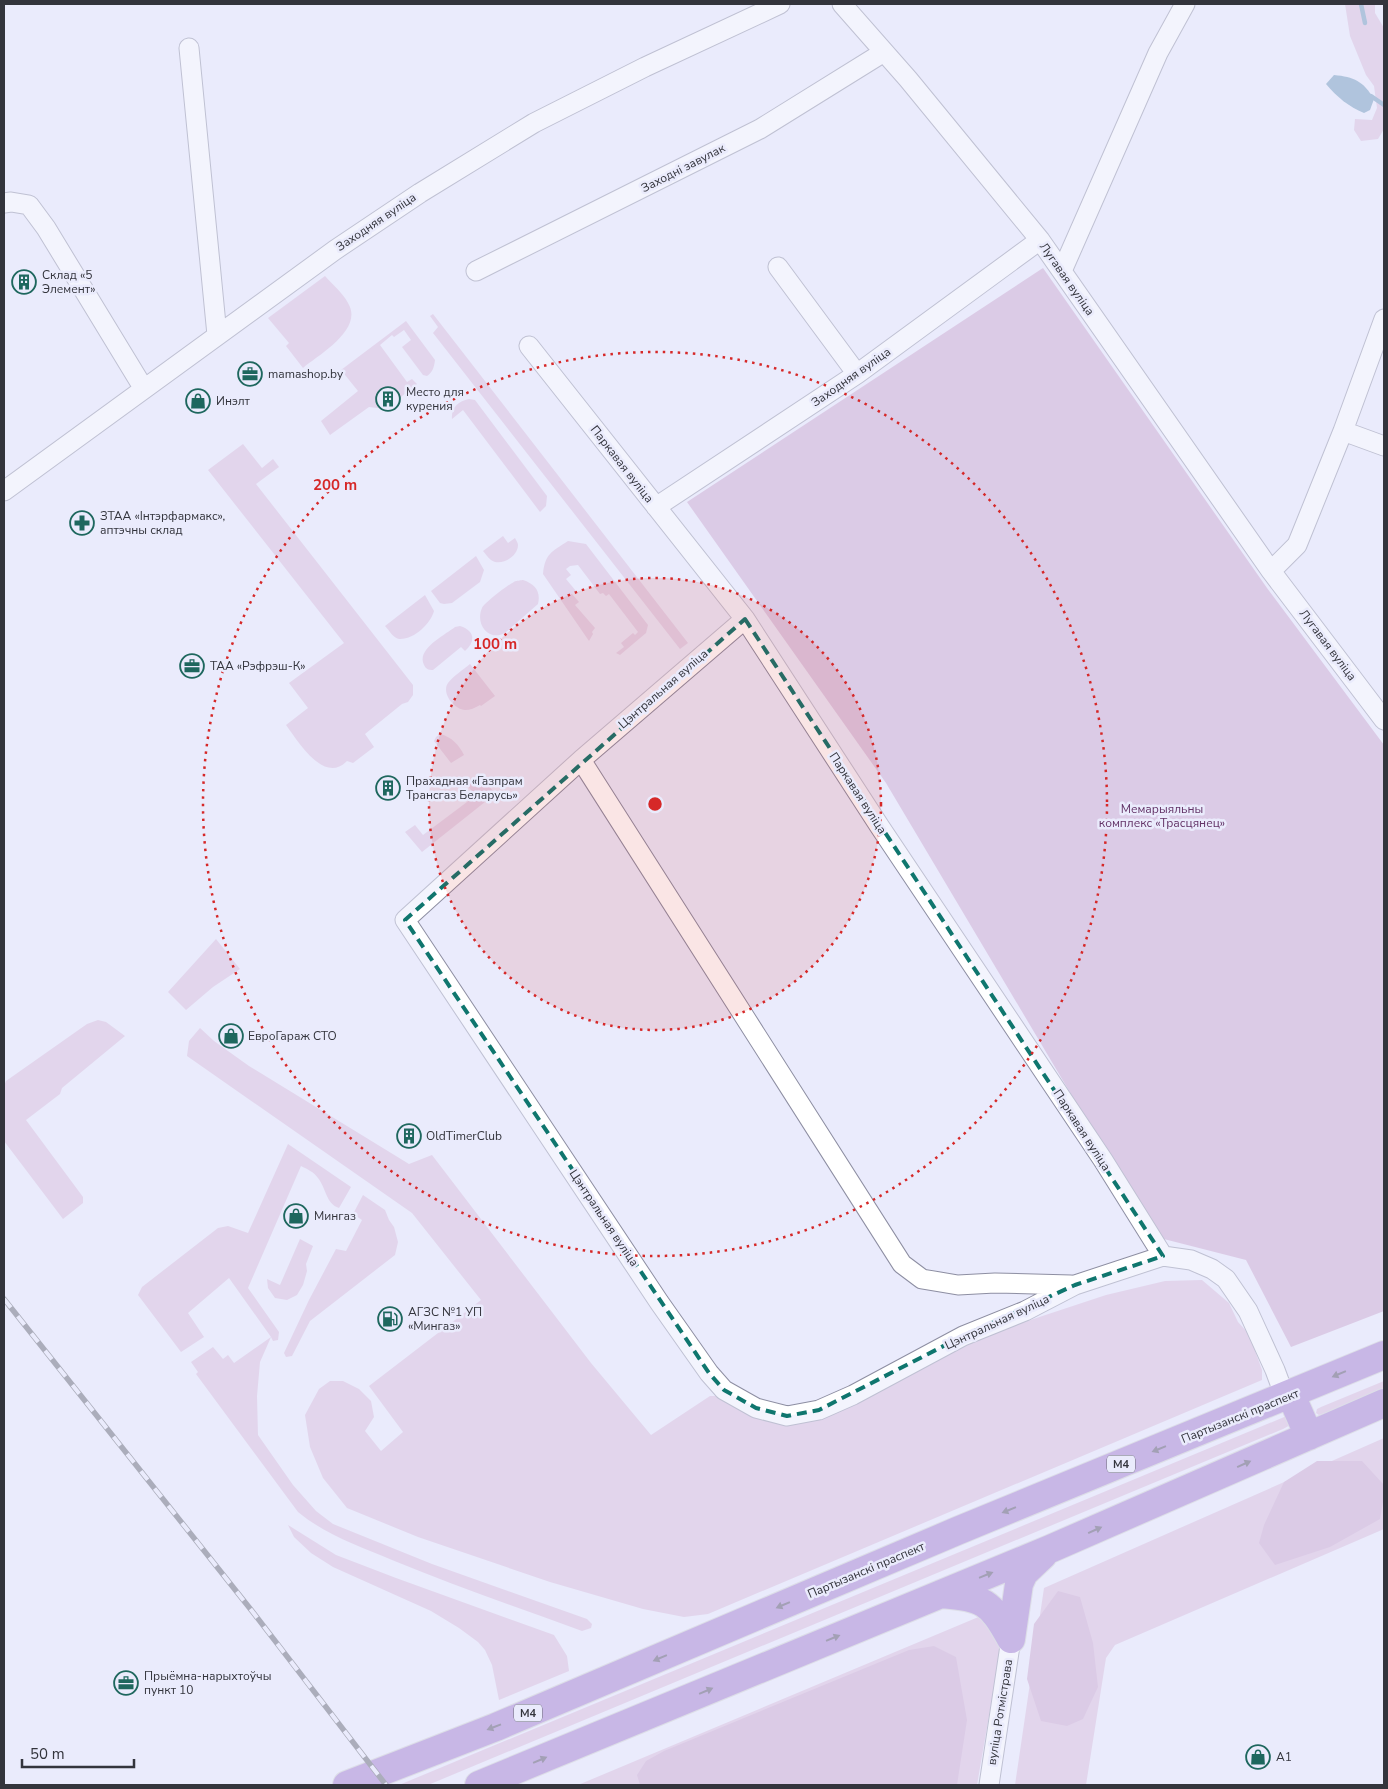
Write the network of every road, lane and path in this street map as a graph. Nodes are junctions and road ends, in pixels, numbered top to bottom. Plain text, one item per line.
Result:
1 (780, 4) edge
2 (842, 4) edge
3 (1185, 4) edge
4 (189, 48) dead end
5 (884, 52) junction
6 (4, 203) edge
7 (1040, 240) junction
8 (778, 267) dead end
9 (476, 271) dead end
10 (1062, 271) junction
11 (1384, 319) edge
12 (217, 335) junction
13 (529, 346) dead end
14 (857, 374) junction
15 (144, 390) junction
16 (1343, 431) junction
17 (1384, 446) edge
18 (4, 491) edge
19 (656, 506) junction
20 (1271, 571) junction
21 (745, 618) junction
22 (1384, 720) edge
23 (581, 760) junction
24 (1163, 1256) junction
25 (1075, 1285) junction
26 (1384, 1355) edge
27 (1288, 1396) junction
28 (1384, 1403) edge
29 (1308, 1436) junction
30 (1050, 1550) junction
31 (941, 1594) junction
32 (1011, 1639) junction
33 (347, 1785) edge
34 (479, 1785) edge
35 (989, 1785) edge

1 - 12 street, Заходняя вуліца
2 - 5 street, Лугавая вуліца
3 - 10 street
4 - 12 street
5 - 7 street, Лугавая вуліца
5 - 9 street, Заходні завулак
6 - 15 street
7 - 10 street, Лугавая вуліца
7 - 14 street, Заходняя вуліца
8 - 14 street
10 - 20 street, Лугавая вуліца
11 - 16 street
12 - 15 street, Заходняя вуліца
13 - 19 street, Паркавая вуліца
14 - 19 street, Заходняя вуліца
15 - 18 street, Заходняя вуліца
16 - 17 street
16 - 20 street
19 - 21 street, Паркавая вуліца
20 - 22 street, Лугавая вуліца
21 - 23 street, Цэнтральная вуліца
21 - 24 street, Паркавая вуліца
23 - 25 street, Цэнтральная вуліца
23 - 25 street, Цэнтральная вуліца
24 - 25 street, Цэнтральная вуліца
24 - 27 street
26 -> 27 highway, Партызанскі праспект / М4
27 - 29 highway
27 -> 33 highway, Партызанскі праспект / М4
28 - 29 highway
30 -> 29 highway
31 -> 30 highway
30 - 32 highway
31 - 32 highway
34 -> 31 highway
32 - 35 street, вуліца Ротмістрава

